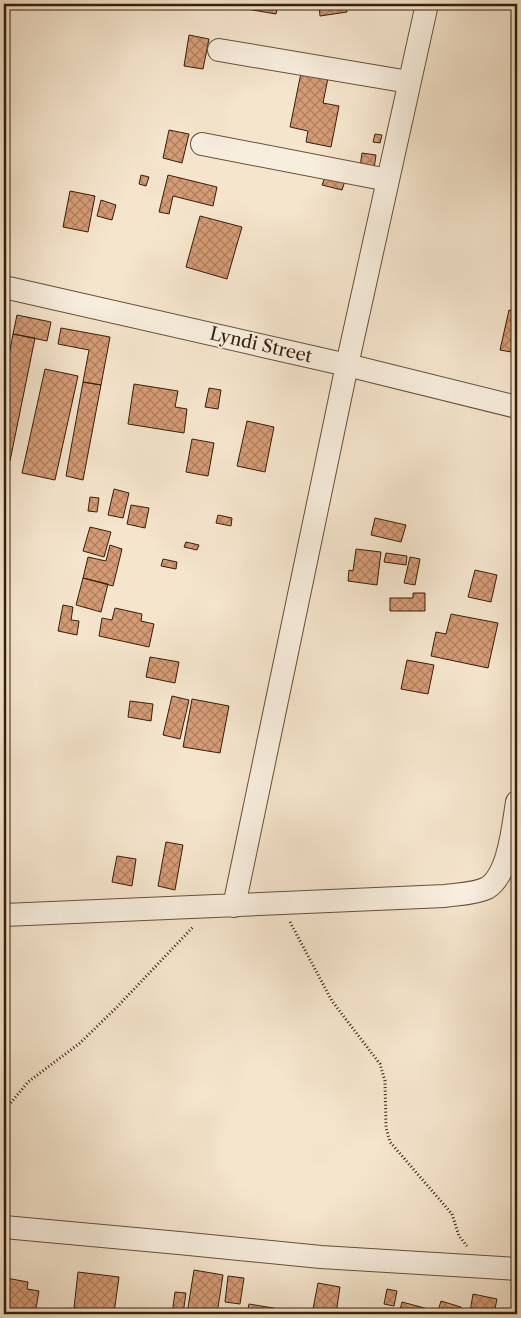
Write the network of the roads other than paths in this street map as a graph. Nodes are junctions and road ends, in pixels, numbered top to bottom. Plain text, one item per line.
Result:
1 (427, 4) edge
2 (219, 50) dead end
3 (410, 82) junction
4 (202, 144) dead end
5 (388, 180) junction
6 (4, 288) edge
7 (347, 365) junction
8 (517, 406) edge
9 (517, 802) edge
10 (223, 906) junction
11 (4, 915) edge
12 (4, 1227) edge
13 (517, 1269) edge

1 - 3 street
2 - 3 street
3 - 5 street
4 - 5 street
5 - 7 street
6 - 7 street, Lyndi Street
7 - 8 street, Lyndi Street
7 - 10 street
9 - 10 street
10 - 11 street
12 - 13 street

